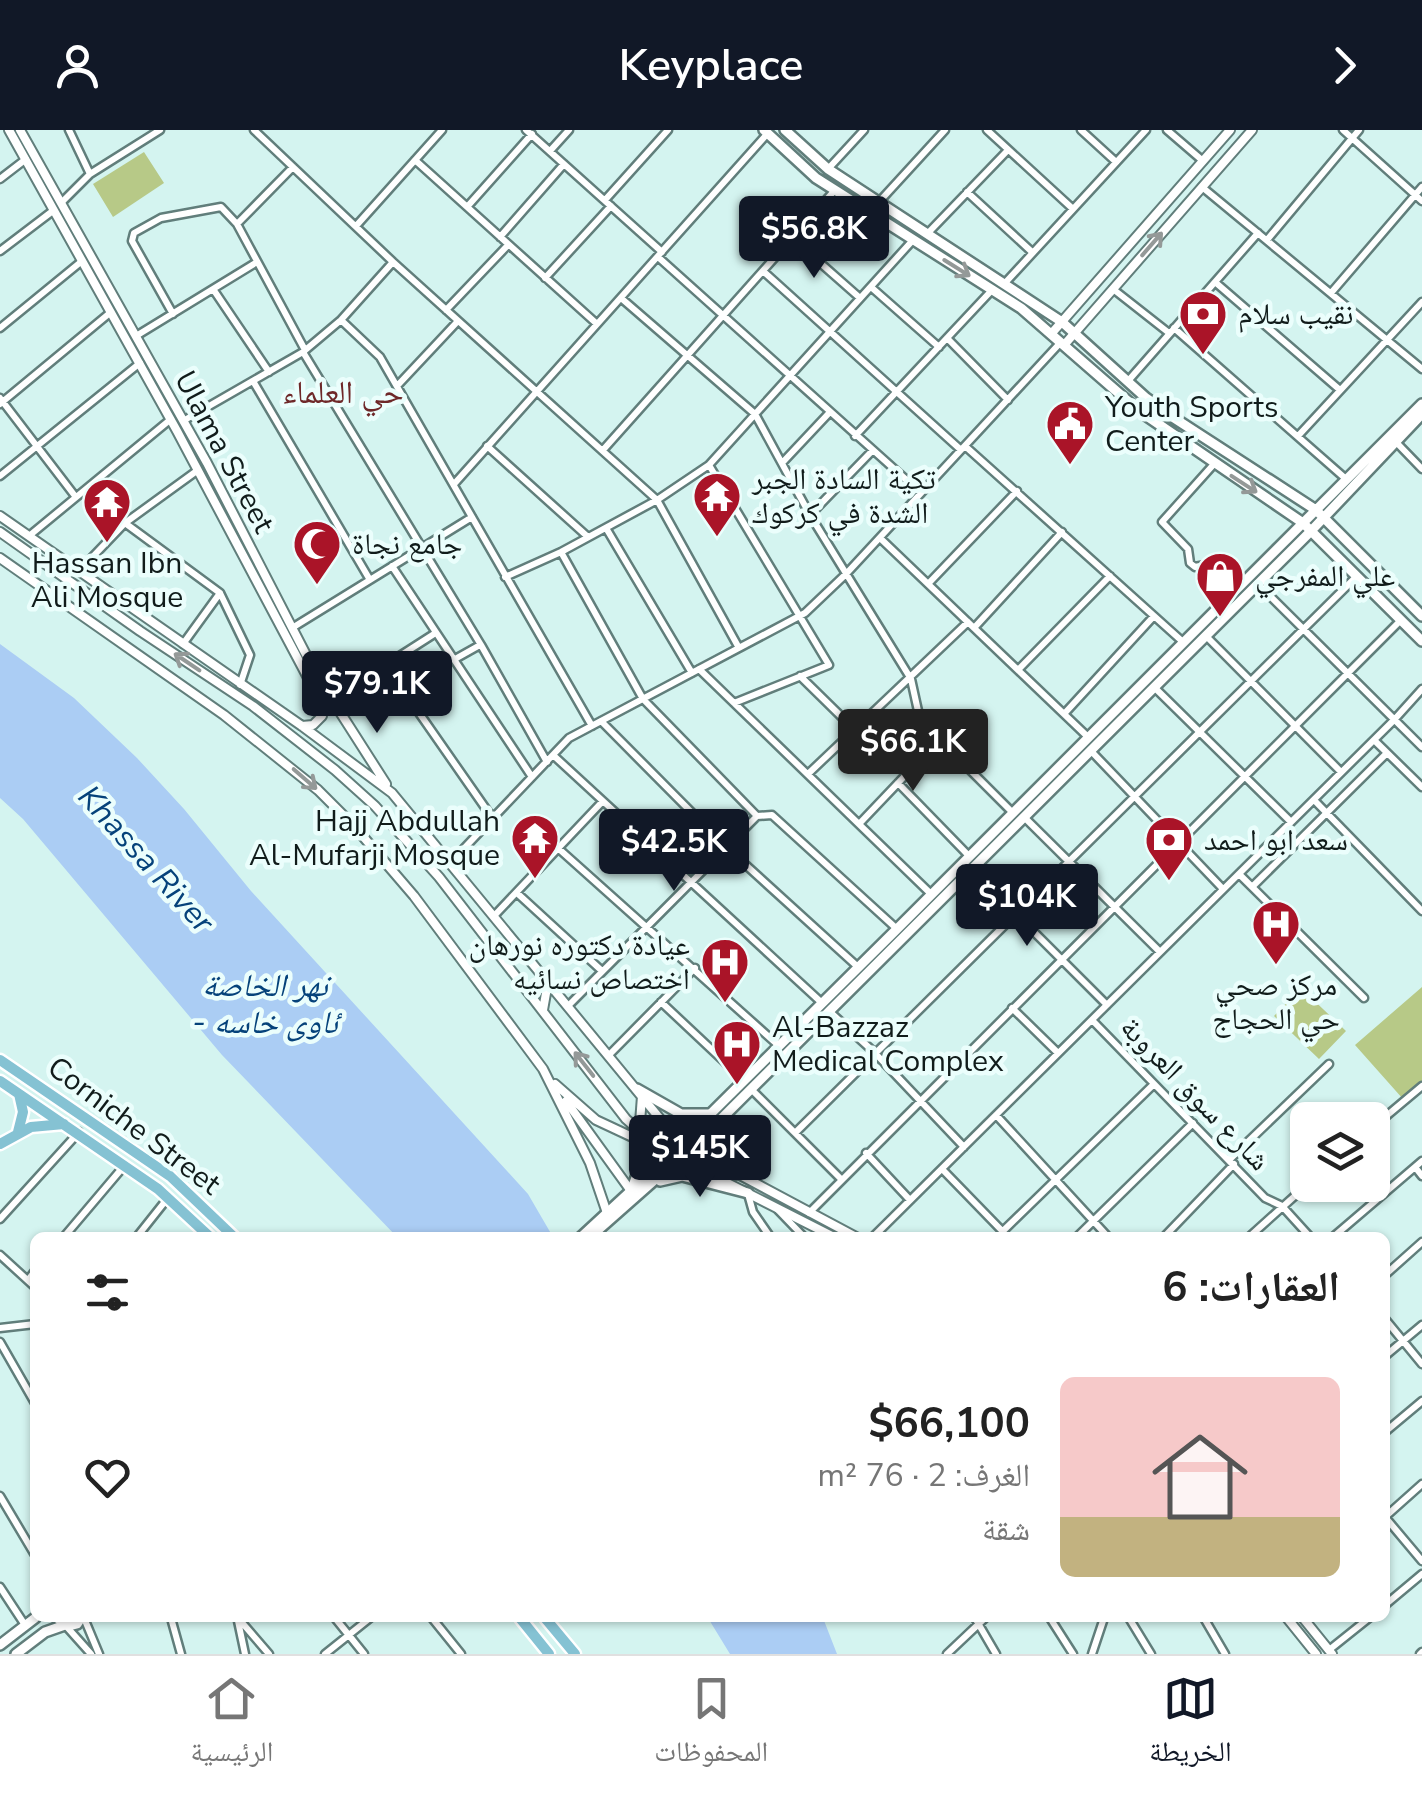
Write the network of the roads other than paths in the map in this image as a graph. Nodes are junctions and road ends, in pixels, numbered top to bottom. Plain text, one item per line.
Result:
1 (10, 130) edge
2 (20, 130) edge
3 (69, 130) edge
4 (160, 130) edge
5 (254, 130) edge
6 (442, 130) edge
7 (569, 130) edge
8 (668, 130) edge
9 (784, 130) edge
10 (864, 130) edge
11 (946, 130) edge
12 (1081, 130) edge
13 (1146, 130) edge
14 (1167, 130) edge
15 (1230, 130) edge
16 (1252, 130) edge
17 (1344, 130) edge
18 (1359, 130) edge
19 (990, 131) edge
20 (529, 132) edge
21 (766, 132) edge
22 (1352, 138) junction
23 (1008, 150) junction
24 (550, 151) junction
25 (26, 159) junction
26 (415, 160) junction
27 (1203, 161) junction
28 (1116, 162) junction
29 (564, 164) junction
30 (293, 167) junction
31 (828, 169) junction
32 (90, 174) junction
33 (0, 179) edge
34 (1202, 187) junction
35 (1422, 187) edge
36 (835, 190) junction
37 (967, 192) junction
38 (1419, 198) edge
39 (879, 202) junction
40 (608, 203) junction
41 (58, 206) junction
42 (467, 207) junction
43 (1073, 209) junction
44 (236, 224) junction
45 (356, 226) junction
46 (928, 233) junction
47 (1258, 233) junction
48 (500, 237) junction
49 (792, 238) junction
50 (913, 240) junction
51 (1267, 240) junction
52 (508, 245) junction
53 (0, 252) edge
54 (1033, 252) junction
55 (660, 254) junction
56 (82, 261) junction
57 (257, 262) junction
58 (394, 262) junction
59 (763, 270) junction
60 (545, 278) junction
61 (1005, 282) junction
62 (1215, 282) junction
63 (870, 287) junction
64 (213, 289) junction
65 (992, 290) junction
66 (1112, 290) junction
67 (1330, 293) junction
68 (622, 298) junction
69 (860, 298) junction
70 (1422, 302) edge
71 (446, 310) junction
72 (111, 312) junction
73 (173, 314) junction
74 (723, 315) junction
75 (340, 320) junction
76 (458, 321) junction
77 (1062, 322) junction
78 (597, 324) junction
79 (0, 328) edge
80 (830, 331) junction
81 (1172, 331) junction
82 (1075, 332) junction
83 (1052, 333) junction
84 (136, 336) junction
85 (947, 338) junction
86 (1388, 341) junction
87 (1063, 343) junction
88 (939, 347) junction
89 (304, 351) junction
90 (688, 355) junction
91 (140, 364) junction
92 (1422, 369) edge
93 (269, 372) junction
94 (790, 375) junction
95 (253, 381) junction
96 (1128, 381) junction
97 (397, 386) junction
98 (536, 390) junction
99 (1340, 390) junction
100 (897, 391) junction
101 (1008, 400) junction
102 (1, 402) edge
103 (1422, 404) edge
104 (830, 412) junction
105 (754, 414) junction
106 (1422, 414) edge
107 (171, 419) junction
108 (183, 421) junction
109 (855, 436) junction
110 (1298, 436) junction
111 (1395, 441) junction
112 (36, 445) junction
113 (487, 446) junction
114 (963, 448) junction
115 (603, 450) junction
116 (872, 451) junction
117 (782, 463) junction
118 (1214, 464) junction
119 (709, 465) junction
120 (1422, 469) edge
121 (198, 470) junction
122 (0, 476) edge
123 (1346, 479) junction
124 (454, 483) junction
125 (1017, 491) junction
126 (921, 493) junction
127 (75, 496) junction
128 (658, 500) junction
129 (1320, 514) junction
130 (810, 515) junction
131 (0, 516) edge
132 (472, 517) junction
133 (124, 523) junction
134 (1307, 527) junction
135 (606, 528) junction
136 (0, 532) edge
137 (1062, 532) junction
138 (29, 536) junction
139 (588, 538) junction
140 (880, 538) junction
141 (422, 548) junction
142 (561, 552) junction
143 (0, 558) edge
144 (392, 566) junction
145 (80, 570) junction
146 (846, 574) junction
147 (1358, 575) junction
148 (1110, 576) junction
149 (505, 577) junction
150 (1230, 577) dead end
151 (370, 580) junction
152 (928, 584) junction
153 (1258, 584) junction
154 (220, 592) junction
155 (800, 615) junction
156 (1154, 616) junction
157 (1422, 616) edge
158 (1400, 621) junction
159 (971, 625) junction
160 (292, 628) junction
161 (1303, 630) junction
162 (140, 631) junction
163 (434, 634) junction
164 (1205, 636) junction
165 (1422, 641) edge
166 (1183, 642) junction
167 (182, 644) junction
168 (481, 645) junction
169 (129, 646) junction
170 (739, 648) junction
171 (455, 659) junction
172 (385, 664) junction
173 (1018, 670) junction
174 (696, 671) junction
175 (1347, 673) junction
176 (800, 676) junction
177 (910, 679) junction
178 (1252, 680) junction
179 (240, 685) junction
180 (1154, 687) junction
181 (1422, 689) edge
182 (259, 697) junction
183 (643, 699) junction
184 (331, 700) junction
185 (734, 703) junction
186 (253, 706) junction
187 (1064, 714) junction
188 (1394, 720) junction
189 (602, 721) junction
190 (1294, 725) junction
191 (302, 726) junction
192 (592, 726) junction
193 (855, 730) junction
194 (1200, 732) junction
195 (1089, 738) junction
196 (940, 740) junction
197 (1374, 740) junction
198 (1422, 747) edge
199 (1091, 751) junction
200 (1387, 753) junction
201 (550, 758) junction
202 (1342, 772) junction
203 (809, 774) junction
204 (1242, 776) junction
205 (532, 777) junction
206 (898, 783) junction
207 (1422, 787) edge
208 (392, 793) junction
209 (1135, 796) junction
210 (1314, 800) junction
211 (602, 802) junction
212 (1012, 813) junction
213 (1326, 813) junction
214 (757, 816) junction
215 (1024, 817) junction
216 (492, 819) junction
217 (1291, 822) junction
218 (860, 823) junction
219 (1177, 841) junction
220 (726, 847) junction
221 (559, 849) junction
222 (970, 856) junction
223 (451, 862) junction
224 (1070, 864) junction
225 (971, 869) junction
226 (1239, 874) junction
227 (689, 883) junction
228 (1252, 886) junction
229 (1223, 890) junction
230 (517, 893) junction
231 (932, 894) junction
232 (1113, 907) junction
233 (1422, 912) edge
234 (1017, 914) junction
235 (494, 916) junction
236 (646, 925) junction
237 (898, 929) junction
238 (1160, 952) junction
239 (1061, 958) junction
240 (858, 967) junction
241 (695, 968) junction
242 (602, 970) junction
243 (548, 982) junction
244 (1364, 998) dead end
245 (661, 1002) junction
246 (1107, 1005) junction
247 (568, 1006) junction
248 (826, 1007) junction
249 (1012, 1008) junction
250 (543, 1010) junction
251 (1092, 1020) junction
252 (778, 1045) junction
253 (874, 1052) junction
254 (1058, 1053) junction
255 (608, 1054) junction
256 (0, 1060) edge
257 (1329, 1064) dead end
258 (543, 1069) junction
259 (0, 1081) edge
260 (748, 1084) junction
261 (1154, 1084) junction
262 (1422, 1086) edge
263 (640, 1092) junction
264 (19, 1094) junction
265 (919, 1100) junction
266 (1390, 1113) edge
267 (710, 1114) junction
268 (996, 1115) junction
269 (1193, 1123) junction
270 (66, 1124) junction
271 (712, 1128) junction
272 (18, 1132) junction
273 (78, 1132) junction
274 (795, 1133) junction
275 (638, 1138) junction
276 (0, 1144) edge
277 (685, 1147) junction
278 (964, 1147) junction
279 (866, 1153) junction
280 (675, 1156) junction
281 (1422, 1161) edge
282 (1231, 1162) junction
283 (124, 1165) junction
284 (1415, 1167) junction
285 (942, 1168) junction
286 (736, 1174) junction
287 (1422, 1176) edge
288 (840, 1178) junction
289 (1056, 1180) junction
290 (648, 1187) junction
291 (631, 1191) junction
292 (748, 1193) junction
293 (168, 1198) junction
294 (908, 1198) junction
295 (1290, 1199) edge
296 (774, 1205) junction
297 (1282, 1206) junction
298 (809, 1212) junction
299 (608, 1213) junction
300 (0, 1219) edge
301 (1093, 1221) junction
302 (69, 1232) edge
303 (141, 1232) edge
304 (205, 1232) edge
305 (229, 1232) edge
306 (587, 1232) edge
307 (597, 1232) edge
308 (767, 1232) edge
309 (799, 1232) edge
310 (825, 1232) edge
311 (847, 1232) edge
312 (877, 1232) edge
313 (1004, 1232) edge
314 (1008, 1232) edge
315 (1082, 1232) edge
316 (1103, 1232) edge
317 (1168, 1232) edge
318 (1254, 1232) edge
319 (1306, 1232) edge
320 (1339, 1232) edge
321 (1422, 1242) edge
322 (0, 1255) edge
323 (1390, 1271) edge
324 (30, 1277) edge
325 (28, 1280) joint
326 (30, 1325) edge
327 (1422, 1325) edge
328 (1390, 1326) edge
329 (0, 1328) edge
330 (1403, 1341) junction
331 (0, 1342) edge
332 (1390, 1352) edge
333 (1422, 1364) edge
334 (30, 1394) edge
335 (1422, 1401) edge
336 (1390, 1428) edge
337 (1422, 1484) edge
338 (0, 1496) edge
339 (1390, 1513) edge
340 (1390, 1523) edge
341 (30, 1547) edge
342 (1422, 1562) edge
343 (1422, 1574) edge
344 (0, 1587) edge
345 (1390, 1600) edge
346 (30, 1622) edge
347 (60, 1622) edge
348 (62, 1622) edge
349 (85, 1622) edge
350 (172, 1622) edge
351 (238, 1622) edge
352 (241, 1622) edge
353 (338, 1622) edge
354 (364, 1622) edge
355 (435, 1622) edge
356 (522, 1622) edge
357 (549, 1622) edge
358 (978, 1622) edge
359 (981, 1622) edge
360 (1053, 1622) edge
361 (1103, 1622) edge
362 (1131, 1622) edge
363 (1206, 1622) edge
364 (1291, 1622) edge
365 (1305, 1622) edge
366 (1307, 1622) edge
367 (1365, 1622) edge
368 (26, 1625) junction
369 (1299, 1633) junction
370 (348, 1634) junction
371 (0, 1645) edge
372 (541, 1652) edge
373 (1331, 1652) edge
374 (16, 1654) edge
375 (91, 1654) edge
376 (99, 1654) edge
377 (181, 1654) edge
378 (245, 1654) edge
379 (269, 1654) edge
380 (325, 1654) edge
381 (364, 1654) edge
382 (460, 1654) edge
383 (575, 1654) edge
384 (947, 1654) edge
385 (996, 1654) edge
386 (1073, 1654) edge
387 (1092, 1654) edge
388 (1151, 1654) edge
389 (1225, 1654) edge
390 (1316, 1654) edge

1 - 25 street, Ulama Street
2 - 41 street, Ulama Street
3 - 32 street
4 - 32 street
5 - 30 street
6 - 26 street
7 - 24 street
8 - 40 street
9 - 31 main road
10 - 31 street
11 - 39 street
12 - 28 street
13 - 28 street
14 - 27 street
15 - 27 street
16 - 34 street
17 - 22 street
18 - 22 street
19 - 23 street
20 - 24 street
20 - 42 street
21 - 36 main road
21 - 55 street
22 - 38 street
22 - 51 street
23 - 37 street
23 - 43 street
24 - 29 street
25 - 33 street
25 - 41 street, Ulama Street
26 - 42 street
26 - 45 street
27 - 77 street
28 - 43 street
29 - 40 street
29 - 48 street
30 - 44 street
30 - 45 street
31 - 39 main road
32 - 41 street
34 - 47 street
66 -> 34 street
35 - 38 street
36 - 49 street
36 - 50 main road
37 - 46 street
37 - 54 street
38 - 67 street
39 - 46 main road
40 - 55 street
40 - 60 street
41 - 53 street
41 - 56 street, Ulama Street
41 - 84 street, Ulama Street
42 - 48 street
43 - 54 street
44 - 57 street
44 - 73 street
45 - 58 street
46 - 61 main road
47 - 51 street
47 - 62 street
48 - 52 street
49 - 59 street
49 - 69 street
50 - 63 street
50 -> 65 main road
51 - 67 street
52 - 60 street
52 - 71 street
54 - 61 street
55 - 68 street
55 - 74 street
56 - 72 street, Ulama Street
56 - 79 street
57 - 64 street
57 - 89 street
58 - 71 street
58 - 75 street
59 - 74 street
59 - 80 street
60 - 78 street
61 - 77 main road
62 - 81 street
62 - 99 street
63 - 69 street
63 - 88 street
64 - 73 street
64 - 93 street
65 - 83 main road
65 - 85 street
66 - 81 street
66 - 82 street
67 - 86 street
68 - 78 street
68 - 90 street
69 - 80 street
70 - 86 street
71 - 76 street
72 - 91 street, Ulama Street
72 - 102 street
73 - 84 street
74 - 90 street
74 - 94 street
75 - 89 street
75 - 97 street
76 - 97 street
76 - 98 street
77 - 82 main road
77 - 83 street
78 - 98 street
80 - 94 street
80 - 100 street
81 - 96 street
81 - 110 street
82 - 87 street
82 - 96 main road
83 - 87 main road
84 - 108 street, Ulama Street
85 - 88 street
85 - 101 street
86 - 92 street
86 - 99 street
87 - 101 street
87 - 118 main road
88 - 100 street
89 - 93 street
89 - 141 street
90 - 105 street
90 - 115 street
91 - 107 street, Ulama Street
91 - 112 street
93 - 95 street
94 - 104 street
94 - 105 street
95 - 108 street
95 - 151 street
96 - 129 main road
97 - 124 street
98 - 113 street
98 - 115 street
99 - 110 street
100 - 109 street
100 - 114 street
101 - 114 street
102 - 112 street
103 - 123 main road
104 - 109 street
104 - 117 street
105 - 117 street
105 - 119 street
106 - 111 main road
107 - 121 street, Ulama Street
107 - 127 street
108 - 160 street, Ulama Street
109 - 116 street
110 - 123 street
111 - 120 street
111 - 129 main road
112 - 122 street
112 - 127 street
113 - 124 street
113 - 139 street
114 - 125 street
114 - 126 street
115 - 128 street
116 - 126 street
116 - 130 street
117 - 130 street
118 -> 134 main road
118 - 150 street
119 - 128 street
119 - 155 street
121 - 133 street
121 - 191 street, Ulama Street
123 - 129 main road
124 - 132 street
125 - 137 street
125 - 152 street
126 - 140 street
127 - 138 street
128 - 135 street
128 - 170 street
129 - 134 main road
129 - 157 main road
130 - 146 street
131 - 138 street
132 - 141 street
132 - 149 street
133 - 145 street
133 - 154 street
134 - 147 main road
134 - 153 main road
134 - 166 main road
135 - 139 street
135 - 174 street
136 - 162 street
137 - 148 street
137 - 159 street
138 - 145 street
139 - 142 street
140 - 146 street
140 - 152 street
141 - 144 street
141 - 168 street
142 - 149 street
142 - 183 street
143 - 169 street
144 - 151 street
144 - 163 street
145 - 167 street
146 - 155 street
146 - 177 street
147 - 158 main road
147 - 161 street
148 - 156 street
148 - 173 street
149 - 192 street
151 - 160 street
152 - 159 street
153 - 161 street
153 - 164 main road
154 - 167 street
154 - 179 street
155 - 170 street
155 - 176 street
156 - 166 street
156 - 187 street
158 - 165 main road
158 - 175 street
159 - 173 street
159 - 177 street
160 - 184 street, Ulama Street
161 - 175 street
161 - 178 street
162 - 169 street
186 -> 162 street
163 - 171 street
163 - 172 street
164 - 178 street
164 - 180 main road
166 - 195 main road
167 - 179 street
168 - 171 street
168 - 201 street
169 -> 258 street
170 - 174 street
171 - 205 street
172 - 184 street
172 - 216 street
173 - 187 street
174 - 183 street
174 - 185 street
175 - 188 street
175 - 190 street
176 - 185 street
176 - 193 street
177 - 193 street
177 - 196 street
178 - 190 street
178 - 194 street
179 - 182 street
180 - 194 street
180 - 199 main road
181 - 188 street
182 - 186 street
182 - 191 street
183 - 189 street
183 - 214 street
184 - 208 street, Ulama Street
185 - 203 street
186 - 250 street
187 - 195 street
188 - 197 street
188 - 198 street
189 - 192 street
189 - 220 street
190 - 202 street
190 - 204 street
191 - 208 street
192 - 201 street
193 - 203 street
194 - 204 street
194 - 209 street
195 - 212 main road
196 - 206 street
196 - 212 street
197 - 200 street
197 - 202 street
199 - 209 street
199 - 215 main road
200 - 207 street
200 - 213 street
201 - 205 street
201 - 211 street
202 - 210 street
203 - 218 street
204 - 217 street
204 - 219 street
205 - 216 street
206 - 218 street
206 - 222 street
208 - 223 street
209 - 219 street
209 - 224 street
210 - 213 street
210 - 217 street
211 - 221 street
211 - 227 street
212 - 222 main road
213 - 228 street
213 - 233 street
214 - 220 street
214 - 237 street
215 - 224 street
215 - 225 main road
216 - 223 street
217 - 226 street
218 - 231 street
219 - 229 street
219 - 232 street
220 - 227 street
220 - 240 street
221 - 230 street
221 - 236 street
222 - 231 main road
223 - 235 street
224 - 232 street
224 - 234 street
225 - 234 street
225 - 248 main road
226 - 228 street
226 - 229 street
227 - 236 street
227 - 248 street
228 - 244 street
229 - 238 street
230 - 235 street
230 - 242 street
231 - 237 main road
232 - 238 street
232 - 239 street
234 - 239 street
234 - 253 street
235 - 243 street
236 - 241 street
236 - 242 street
237 - 240 main road
238 - 246 street
239 - 246 street
239 - 249 street
240 - 248 main road
241 - 245 street
241 - 252 street
242 - 247 street
243 - 247 street
243 - 250 street
245 - 255 street
245 - 260 street
246 - 251 street
247 - 255 street
248 - 252 main road
248 - 253 street
248 - 260 main road
249 - 254 street
249 - 265 street
275 -> 250 street
251 - 254 street
251 - 261 street, شارع سوق العروبة
252 - 260 main road
253 - 265 street
253 - 274 street
254 - 268 street
255 - 263 street
256 - 305 main road, Corniche Street
257 - 282 street
258 - 275 street
258 - 291 street
258 - 299 street
259 - 264 main road, Corniche Street
260 - 267 main road
260 - 271 main road
260 - 274 street
261 - 269 street, شارع سوق العروبة
261 - 289 street
262 - 266 street
263 - 267 main road
263 - 275 street
263 - 277 street
264 - 270 main road, Corniche Street
264 - 272 main road
265 - 278 street
265 - 279 street
267 - 277 main road
268 - 278 street
268 - 289 street
269 - 282 street, شارع سوق العروبة
269 - 301 street
270 - 272 main road
270 - 273 main road, Corniche Street
271 - 277 main road
271 - 286 main road
272 - 276 main road
273 - 283 main road, Corniche Street
273 - 300 street
274 - 288 street
275 - 277 street
275 - 280 street
275 - 291 main road
277 - 280 main road
277 - 286 street
278 - 285 street
279 - 288 street
279 - 294 street
280 - 290 main road
280 - 291 main road
280 - 292 street
281 - 284 street
282 - 297 street, شارع سوق العروبة
282 - 317 street
283 - 293 main road, Corniche Street
283 - 302 street
284 - 287 street
284 - 320 street
285 - 294 street
285 - 313 street
286 - 298 street
288 - 298 street
289 - 301 street
289 - 314 street
290 - 292 main road
290 - 307 main road
291 - 299 main road
292 - 296 street
292 - 308 street
293 - 303 street
293 - 304 main road, Corniche Street
294 - 312 street
295 - 297 street
296 - 309 street
296 - 310 street
297 - 318 street
297 - 319 street, شارع سوق العروبة
298 - 311 street
299 - 306 main road
301 - 315 street
301 - 316 street
321 - 323 street
322 - 325 street
324 - 325 street
326 - 329 street
327 - 330 street
328 - 330 street
330 - 332 street
330 - 333 street
331 - 334 street
335 - 336 street
337 - 339 street
338 - 341 street
340 - 342 street
343 - 345 street
344 - 368 street
346 - 368 main road
347 - 374 main road
348 - 375 street
349 - 376 street
350 - 377 street
351 - 378 street
352 - 379 street
353 - 370 street
354 - 370 street
355 - 382 street
356 - 372 main road
357 - 383 main road
358 - 384 street
359 - 385 street
360 - 386 street
361 - 387 street
362 - 388 street
363 - 389 street
364 - 369 street
365 - 369 street
366 - 373 street
367 - 373 street
368 - 371 main road
369 - 390 street
370 - 380 street
370 - 381 street

